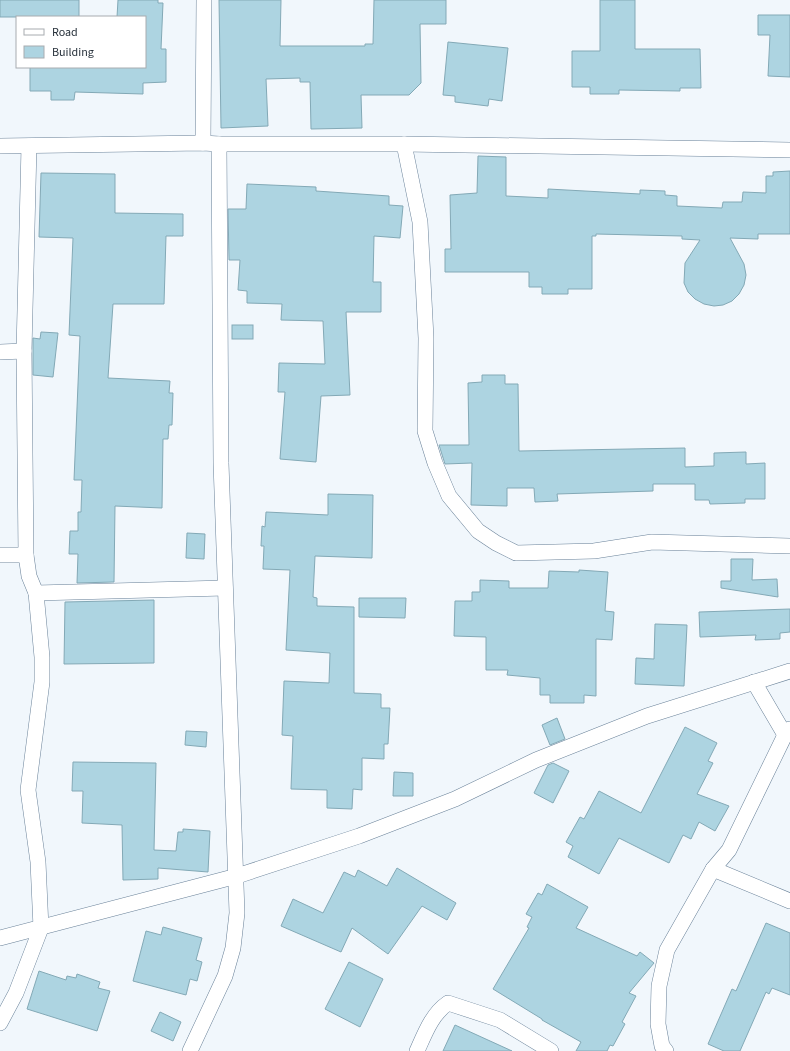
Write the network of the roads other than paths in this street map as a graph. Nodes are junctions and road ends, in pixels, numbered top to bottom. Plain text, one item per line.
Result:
1 (204, 0) edge
2 (203, 143) junction
3 (219, 144) junction
4 (404, 144) junction
5 (0, 146) edge
6 (29, 146) junction
7 (790, 150) edge
8 (24, 351) junction
9 (0, 352) edge
10 (790, 546) edge
11 (0, 555) edge
12 (26, 555) junction
13 (225, 588) junction
14 (36, 593) junction
15 (790, 671) edge
16 (754, 682) junction
17 (788, 732) edge
18 (713, 870) junction
19 (237, 876) junction
20 (790, 901) edge
21 (41, 928) junction
22 (0, 938) edge
23 (0, 1023) edge
24 (190, 1051) edge
25 (418, 1051) edge
26 (551, 1051) edge
27 (666, 1051) edge

1 - 2 street
2 - 3 street
2 - 6 street
3 - 4 street
3 - 13 street
4 - 7 street
4 - 10 street
5 - 6 street
6 - 8 street
8 - 9 street
8 - 12 street
11 - 12 street
12 - 14 street
13 - 14 street
13 - 19 street
14 - 21 street
15 - 16 street
16 - 17 street
16 - 19 street
17 - 18 street
18 - 20 street
18 - 27 street
19 - 21 street
19 - 24 street
21 - 22 street
21 - 23 street
25 - 26 street

